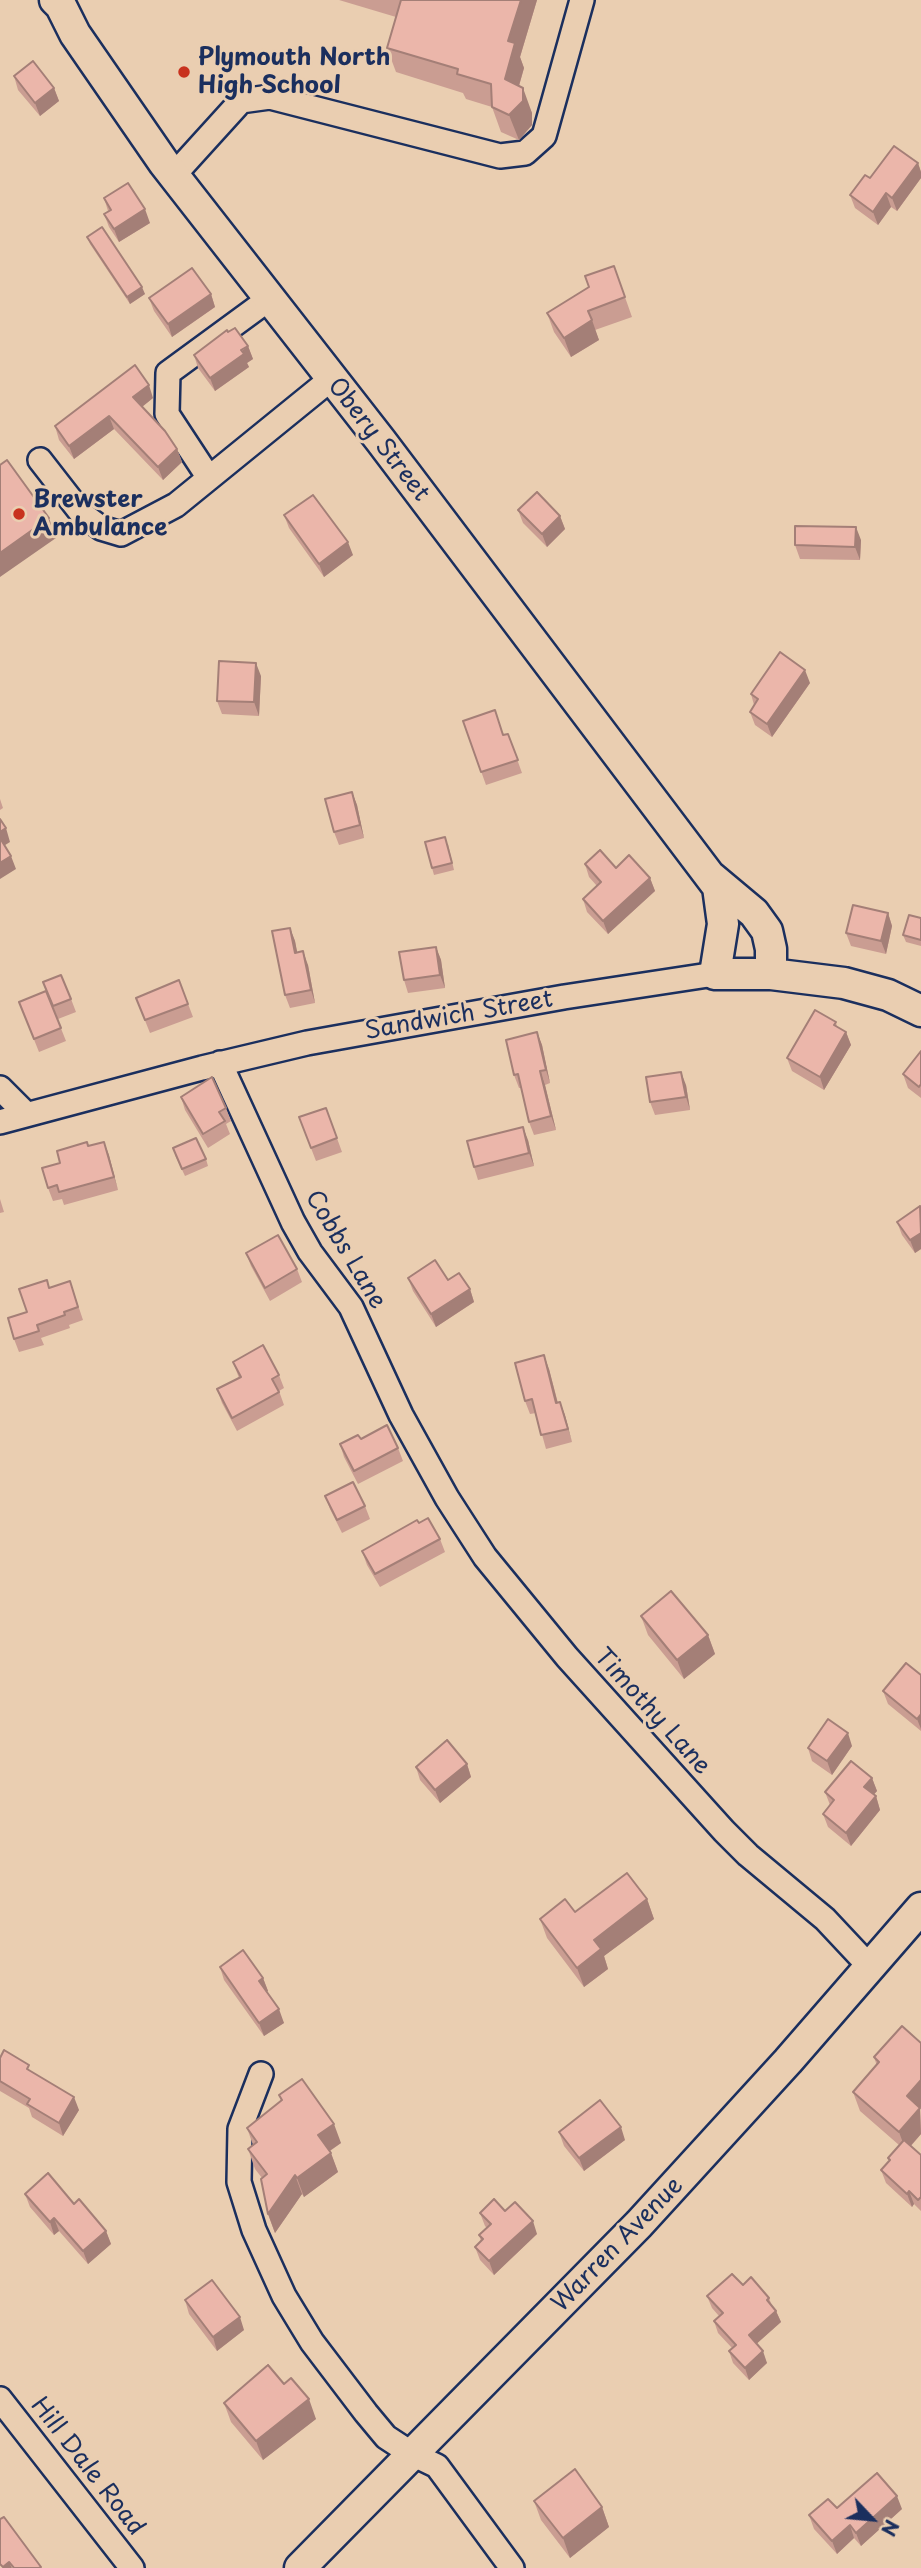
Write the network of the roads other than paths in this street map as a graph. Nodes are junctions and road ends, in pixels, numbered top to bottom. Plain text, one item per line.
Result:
1 (55, 0) edge
2 (582, 0) edge
3 (173, 176) junction
4 (269, 299) junction
5 (331, 379) junction
6 (40, 460) dead end
7 (209, 478) junction
8 (709, 875) junction
9 (715, 974) junction
10 (771, 974) junction
11 (921, 1011) edge
12 (220, 1063) junction
13 (0, 1088) edge
14 (26, 1114) junction
15 (0, 1122) edge
16 (428, 1463) joint
17 (921, 1908) edge
18 (870, 1967) junction
19 (261, 2074) dead end
20 (0, 2399) edge
21 (412, 2454) junction
22 (132, 2568) edge
23 (300, 2568) edge
24 (512, 2568) edge

1 - 3 main road, Obery Street
2 - 3 street
3 - 4 main road, Obery Street
4 - 5 main road, Obery Street
4 - 7 street
5 - 7 street
5 - 8 main road, Obery Street
6 - 7 street
8 - 9 main road, Obery Street
8 - 10 main road, Obery Street
9 - 10 main road, Sandwich Street
9 - 12 street, Sandwich Street
10 - 11 main road, Sandwich Street
12 - 14 street, Sandwich Street
12 - 16 street, Cobbs Lane
13 - 14 street
14 - 15 street, Sandwich Street
16 - 18 street, Timothy Lane
17 - 18 main road, Warren Avenue
18 - 21 main road, Warren Avenue
19 - 21 street
20 - 22 street, Hill Dale Road
21 - 23 main road, Warren Avenue
21 - 24 street

